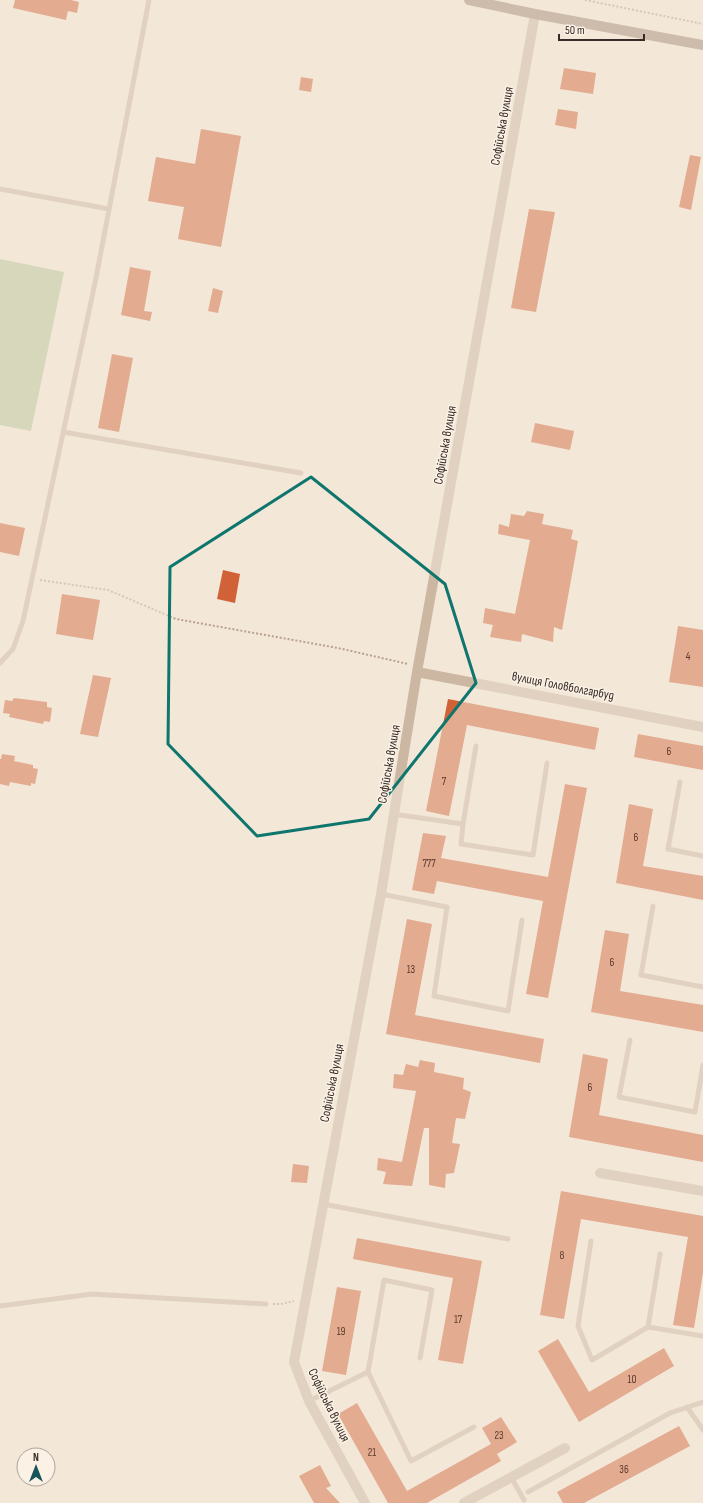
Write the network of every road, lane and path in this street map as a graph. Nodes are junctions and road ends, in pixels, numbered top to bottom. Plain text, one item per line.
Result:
1 (149, 0) edge
2 (469, 0) edge
3 (585, 0) edge
4 (535, 14) junction
5 (703, 24) edge
6 (703, 44) edge
7 (0, 189) edge
8 (109, 209) junction
9 (63, 432) junction
10 (301, 473) dead end
11 (32, 579) junction
12 (0, 664) edge
13 (414, 668) junction
14 (703, 727) edge
15 (476, 746) dead end
16 (547, 763) dead end
17 (680, 782) dead end
18 (393, 814) junction
19 (463, 824) junction
20 (703, 856) edge
21 (381, 894) junction
22 (653, 906) dead end
23 (522, 920) dead end
24 (703, 987) edge
25 (630, 1040) dead end
26 (703, 1065) edge
27 (702, 1078) edge
28 (600, 1173) dead end
29 (703, 1191) edge
30 (323, 1204) junction
31 (508, 1239) dead end
32 (591, 1241) dead end
33 (660, 1254) dead end
34 (305, 1299) junction
35 (266, 1304) joint
36 (0, 1306) edge
37 (648, 1328) junction
38 (703, 1336) edge
39 (420, 1358) dead end
40 (368, 1372) junction
41 (309, 1401) junction
42 (703, 1402) edge
43 (687, 1408) junction
44 (474, 1427) dead end
45 (703, 1430) edge
46 (565, 1448) dead end
47 (511, 1477) junction
48 (528, 1492) dead end
49 (524, 1500) dead end
50 (365, 1503) edge
51 (464, 1503) edge

1 - 8 lane
2 - 4 main road
3 - 5 path
4 - 6 main road
4 - 13 street, Софійська вулиця
7 - 8 lane
8 - 9 lane
9 - 10 lane
9 - 11 lane
11 - 12 lane
11 - 13 path
13 - 14 street, вулиця Головболгарбуд
13 - 18 street, Софійська вулиця
15 - 19 lane
16 - 19 lane
17 - 20 lane
18 - 19 lane
18 - 21 street, Софійська вулиця
21 - 23 lane
21 - 30 street, Софійська вулиця
22 - 24 lane
25 - 27 lane
26 - 27 lane
28 - 29 street
30 - 31 lane
30 - 34 street, Софійська вулиця
32 - 37 lane
33 - 37 lane
34 - 35 path
34 - 41 street, Софійська вулиця
35 - 36 lane
37 - 38 lane
39 - 40 lane
40 - 41 lane
40 - 44 lane
41 - 50 street, Софійська вулиця
42 - 43 lane
43 - 45 lane
43 - 48 lane
46 - 47 street
47 - 49 lane
47 - 51 street

